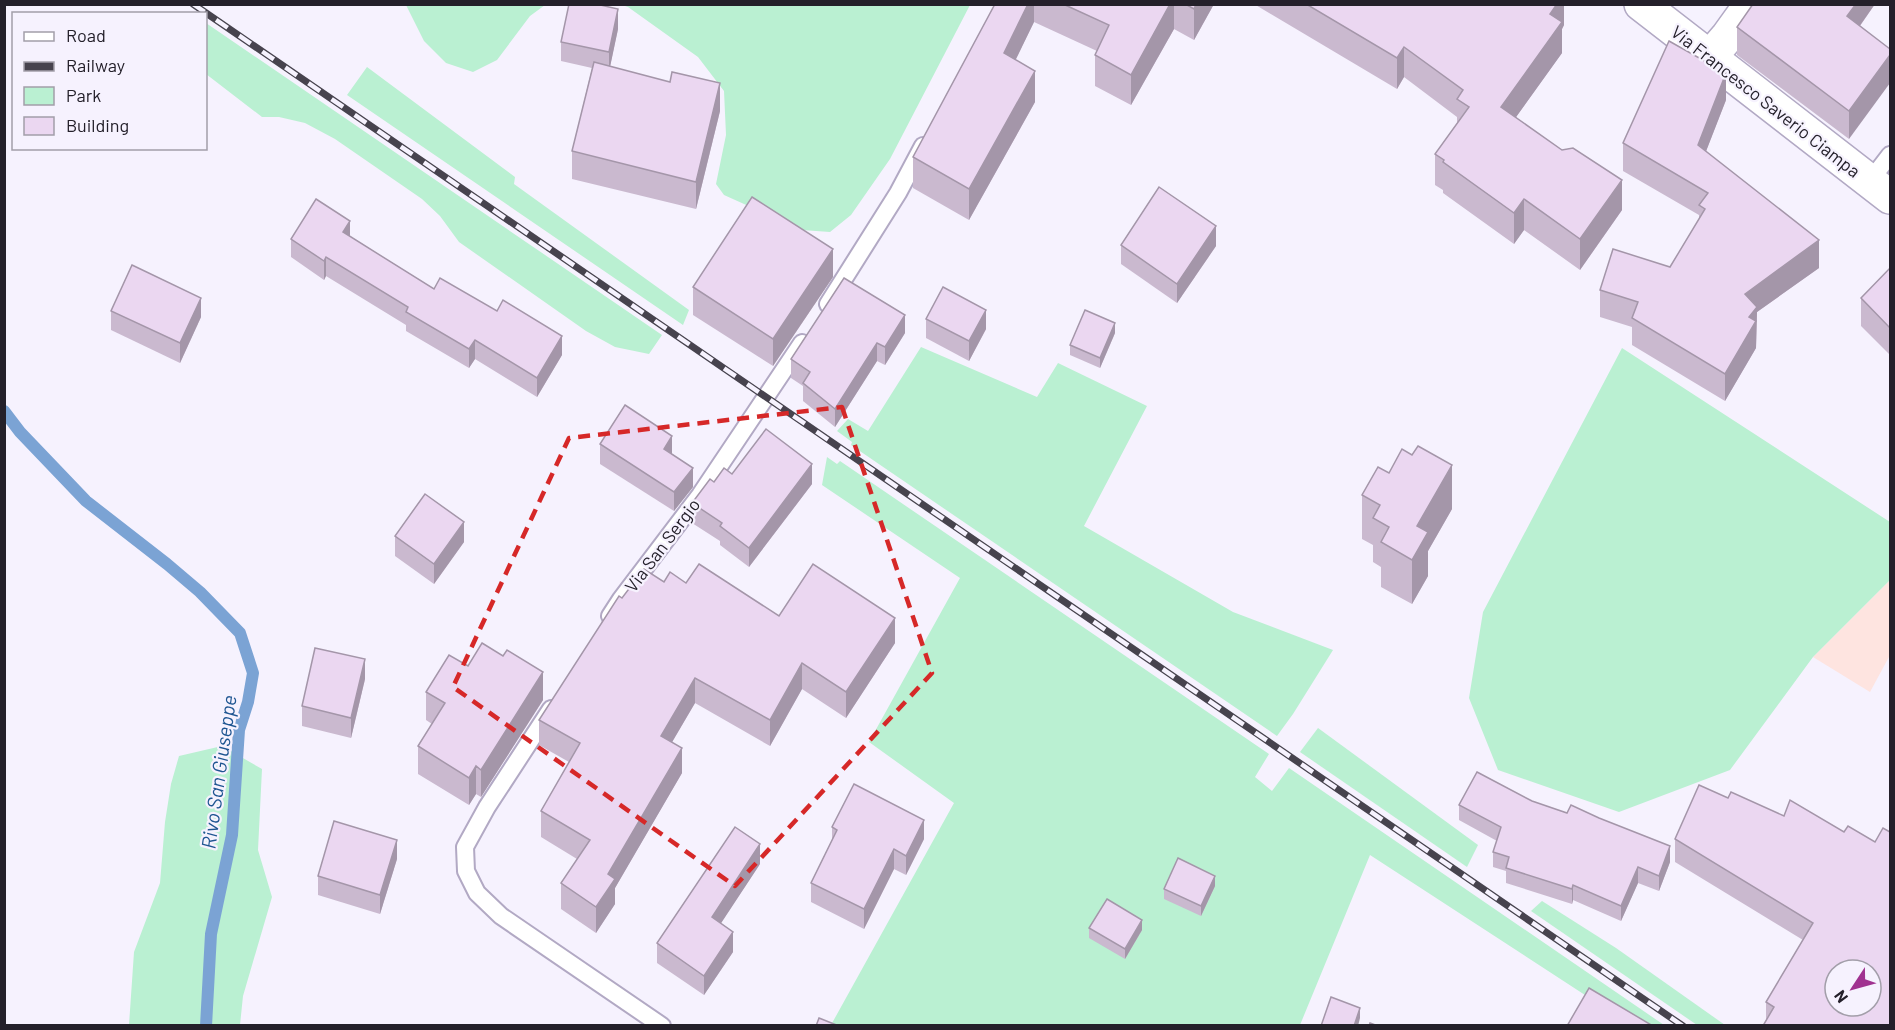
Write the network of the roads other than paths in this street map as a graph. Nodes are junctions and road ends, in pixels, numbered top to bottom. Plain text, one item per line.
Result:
1 (1641, 4) edge
2 (1751, 4) edge
3 (1710, 57) junction
4 (929, 134) edge
5 (1890, 155) edge
6 (1880, 189) edge
7 (602, 628) edge
8 (558, 697) edge
9 (662, 1026) edge

1 - 3 street, Via Francesco Saverio Ciampa
2 - 3 street
3 - 6 street, Via Francesco Saverio Ciampa
4 - 7 lane, Via San Sergio
5 - 6 lane
8 - 9 lane

